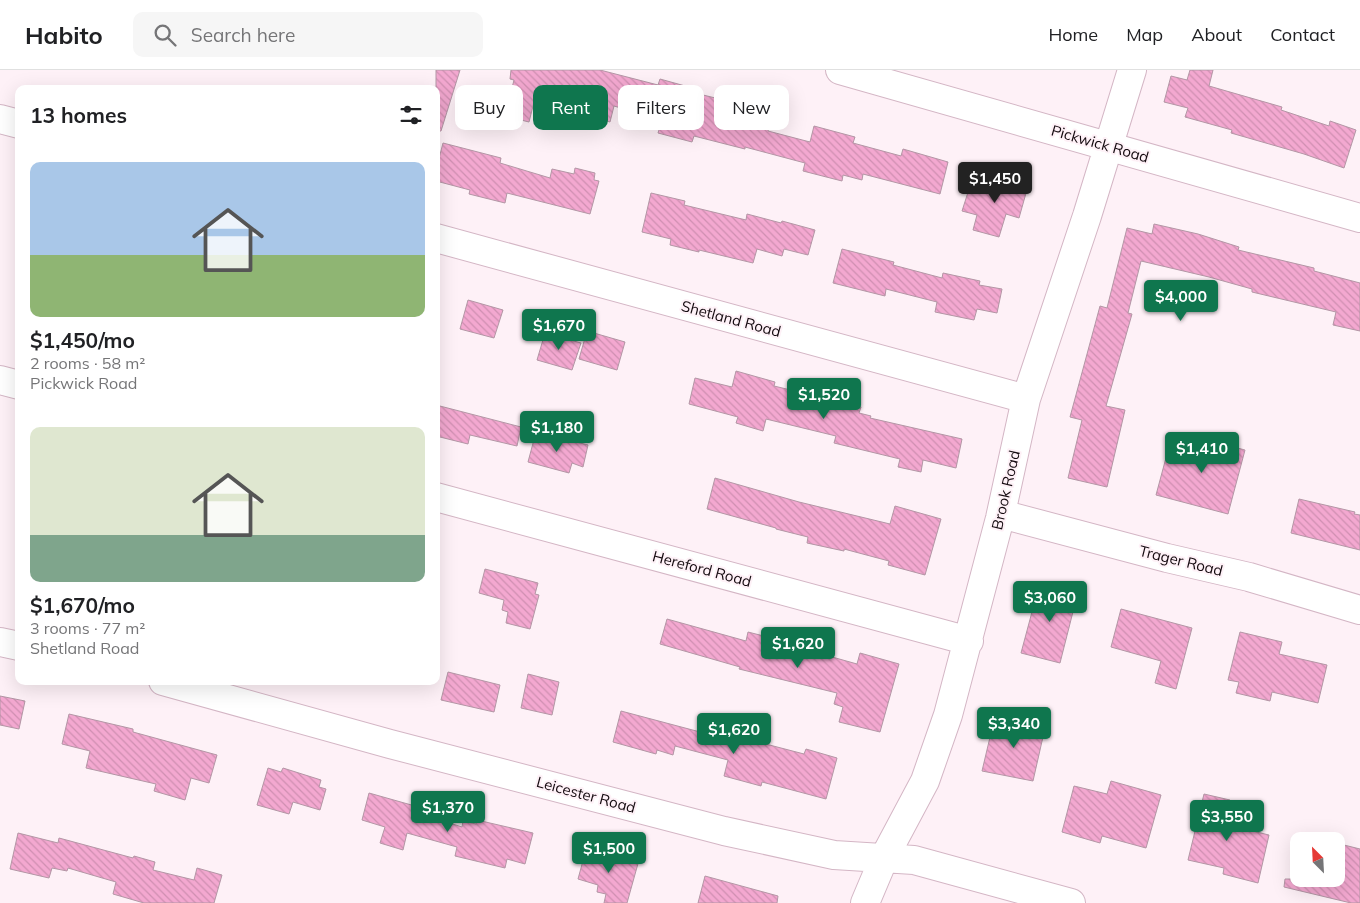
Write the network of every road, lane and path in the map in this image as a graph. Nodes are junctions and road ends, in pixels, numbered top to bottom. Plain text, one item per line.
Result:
1 (840, 70) edge
2 (1132, 70) edge
3 (0, 119) edge
4 (15, 123) edge
5 (1108, 146) junction
6 (1360, 218) edge
7 (440, 239) edge
8 (0, 380) edge
9 (15, 384) edge
10 (1026, 400) junction
11 (440, 498) edge
12 (1001, 514) junction
13 (1360, 610) edge
14 (968, 641) junction
15 (0, 642) edge
16 (15, 645) edge
17 (177, 685) edge
18 (884, 858) junction
19 (864, 903) edge
20 (1071, 903) edge

1 - 5 street, Pickwick Road
2 - 5 street, Brook Road
3 - 4 street
5 - 6 street, Pickwick Road
5 - 10 street, Brook Road
7 - 10 street, Shetland Road
8 - 9 street
10 - 12 street, Brook Road
11 - 14 street, Hereford Road
12 - 13 street, Trager Road
12 - 14 street, Brook Road
14 - 18 street, Brook Road
15 - 16 street
17 - 18 street, Leicester Road
18 - 19 street, Brook Road
18 - 20 street, Leicester Road

